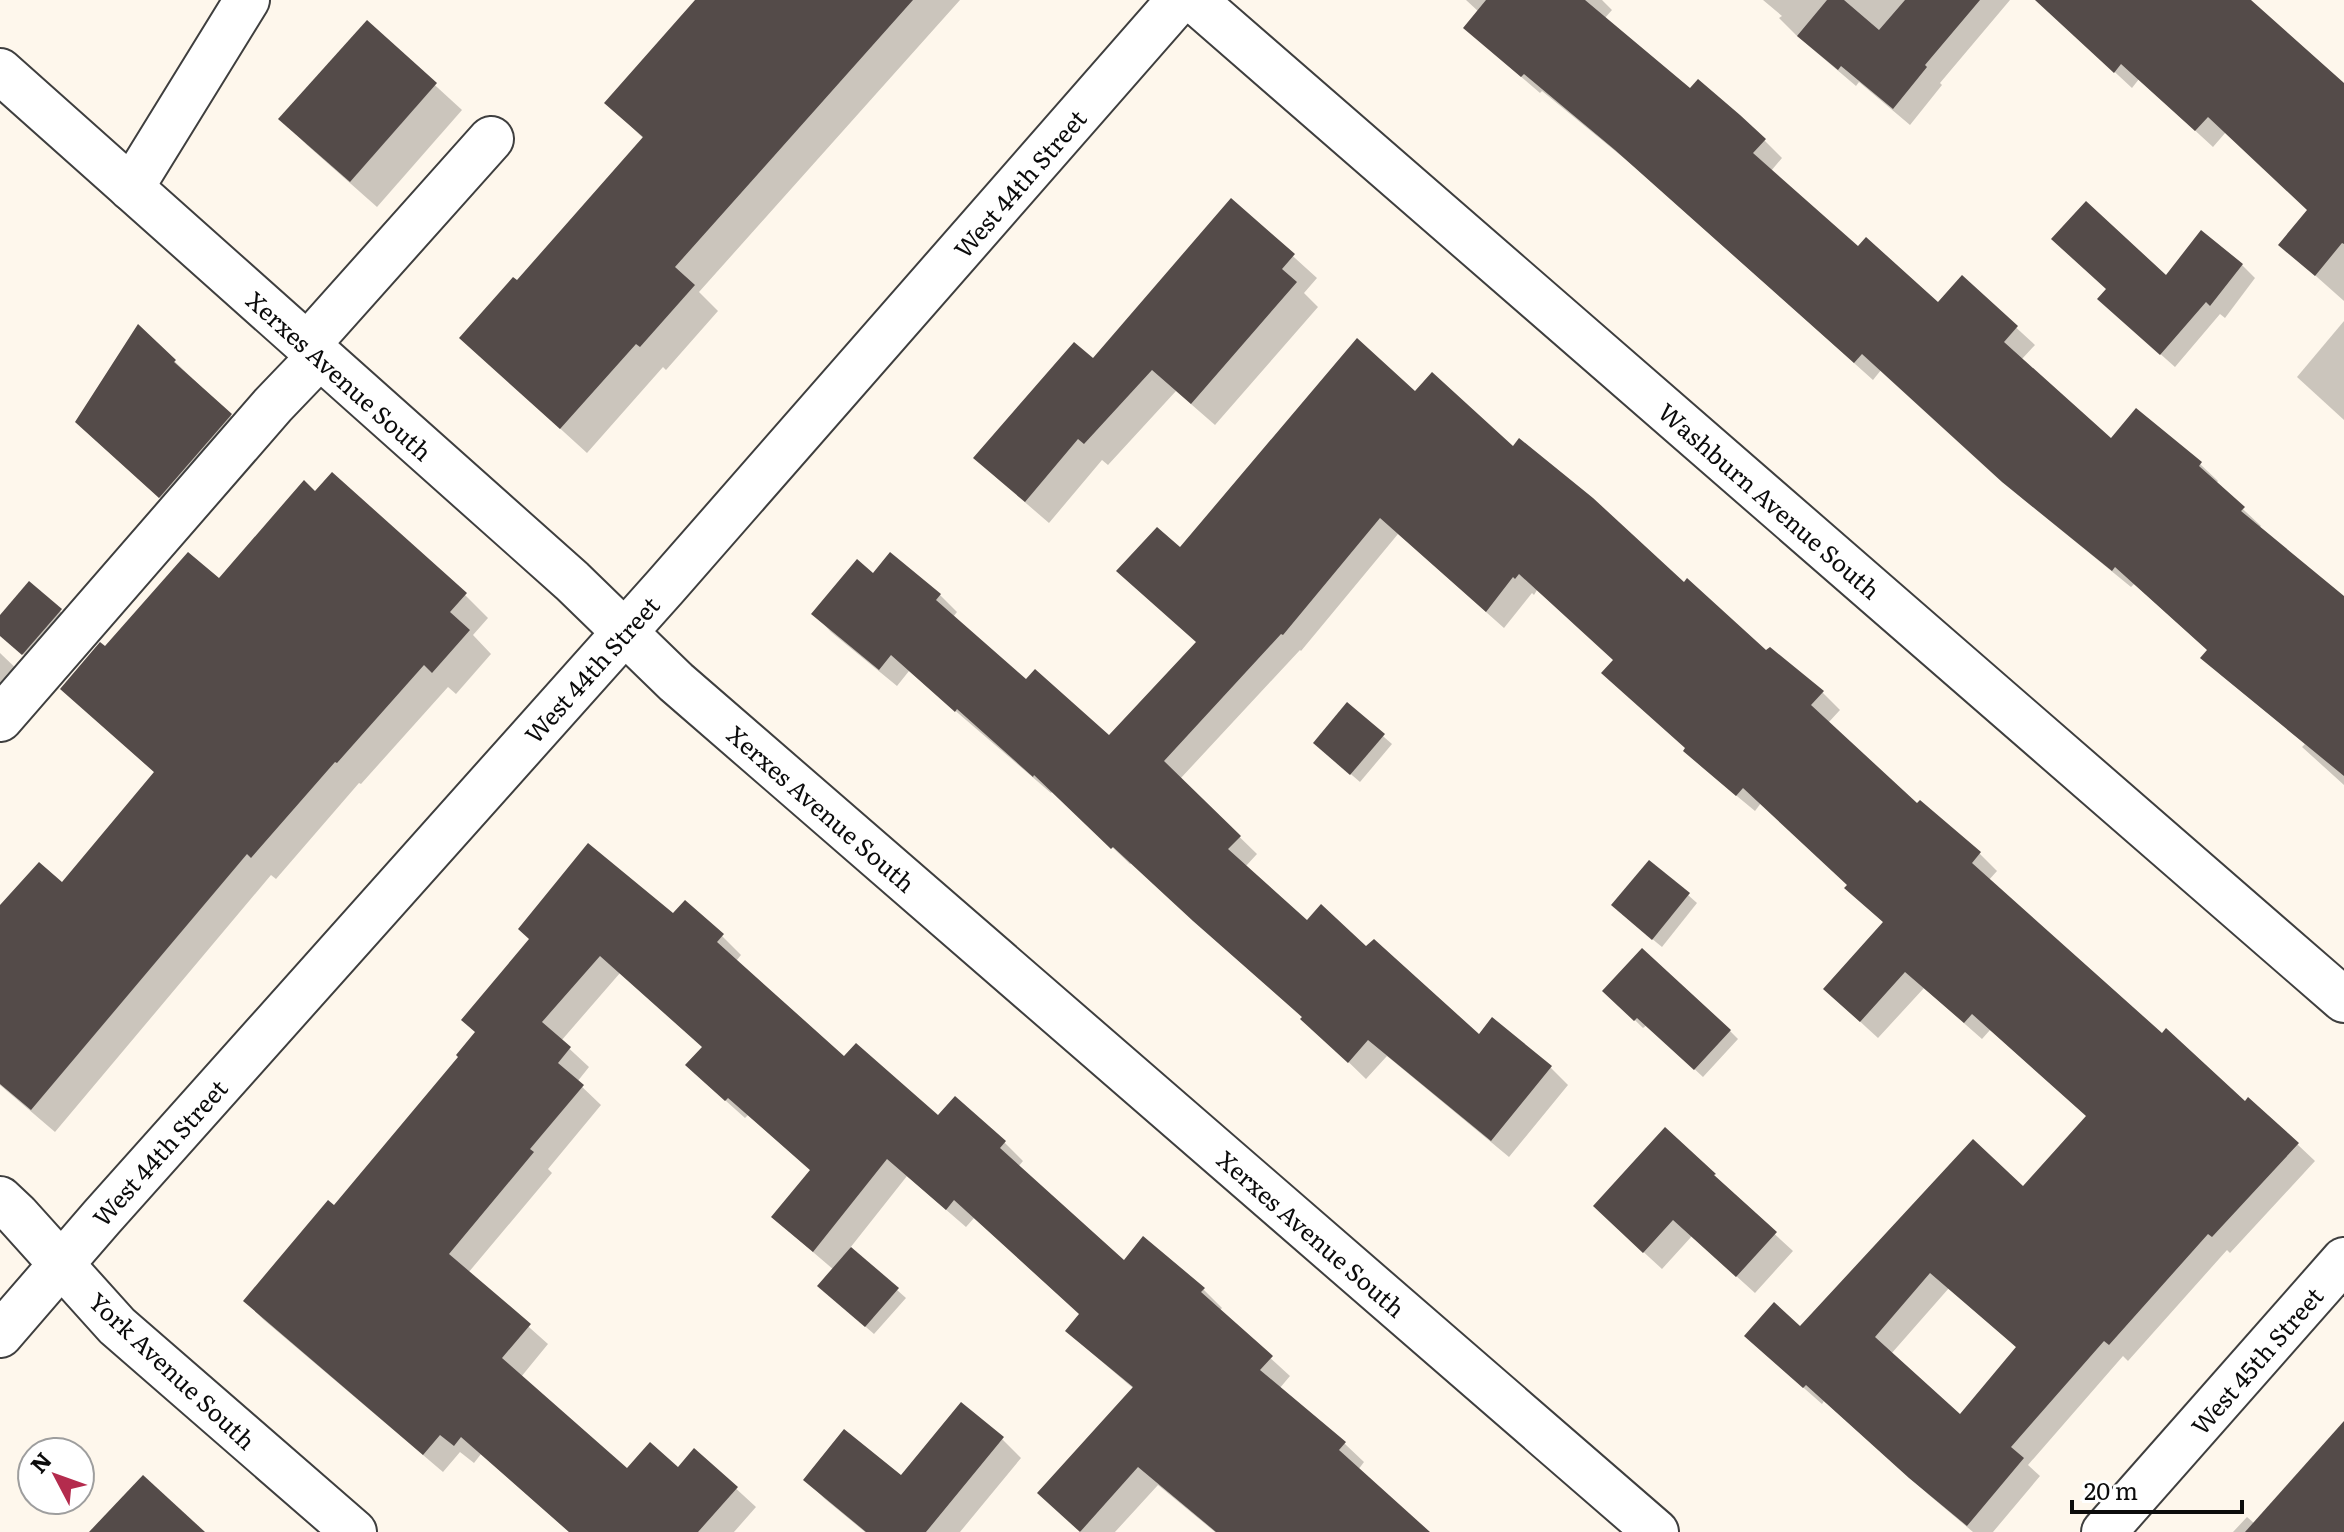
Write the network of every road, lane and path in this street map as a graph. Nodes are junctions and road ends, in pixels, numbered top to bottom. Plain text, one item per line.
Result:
1 (247, 0) edge
2 (1179, 0) edge
3 (1194, 0) edge
4 (0, 71) edge
5 (491, 139) dead end
6 (131, 188) junction
7 (313, 351) junction
8 (624, 632) junction
9 (0, 719) edge
10 (2344, 1000) edge
11 (0, 1199) edge
12 (2344, 1260) edge
13 (61, 1263) junction
14 (0, 1335) edge
15 (354, 1532) edge
16 (1656, 1532) edge
17 (2104, 1532) edge

1 - 6 street
2 - 8 street, West 44th Street
3 - 10 street, Washburn Avenue South
4 - 6 street, Xerxes Avenue South
5 - 7 street
6 - 7 street, Xerxes Avenue South
7 - 8 street, Xerxes Avenue South
7 - 9 street
8 - 13 street, West 44th Street
8 - 16 street, Xerxes Avenue South
11 - 13 street, York Avenue South
12 - 17 street, West 45th Street
13 - 14 street, West 44th Street
13 - 15 street, York Avenue South

